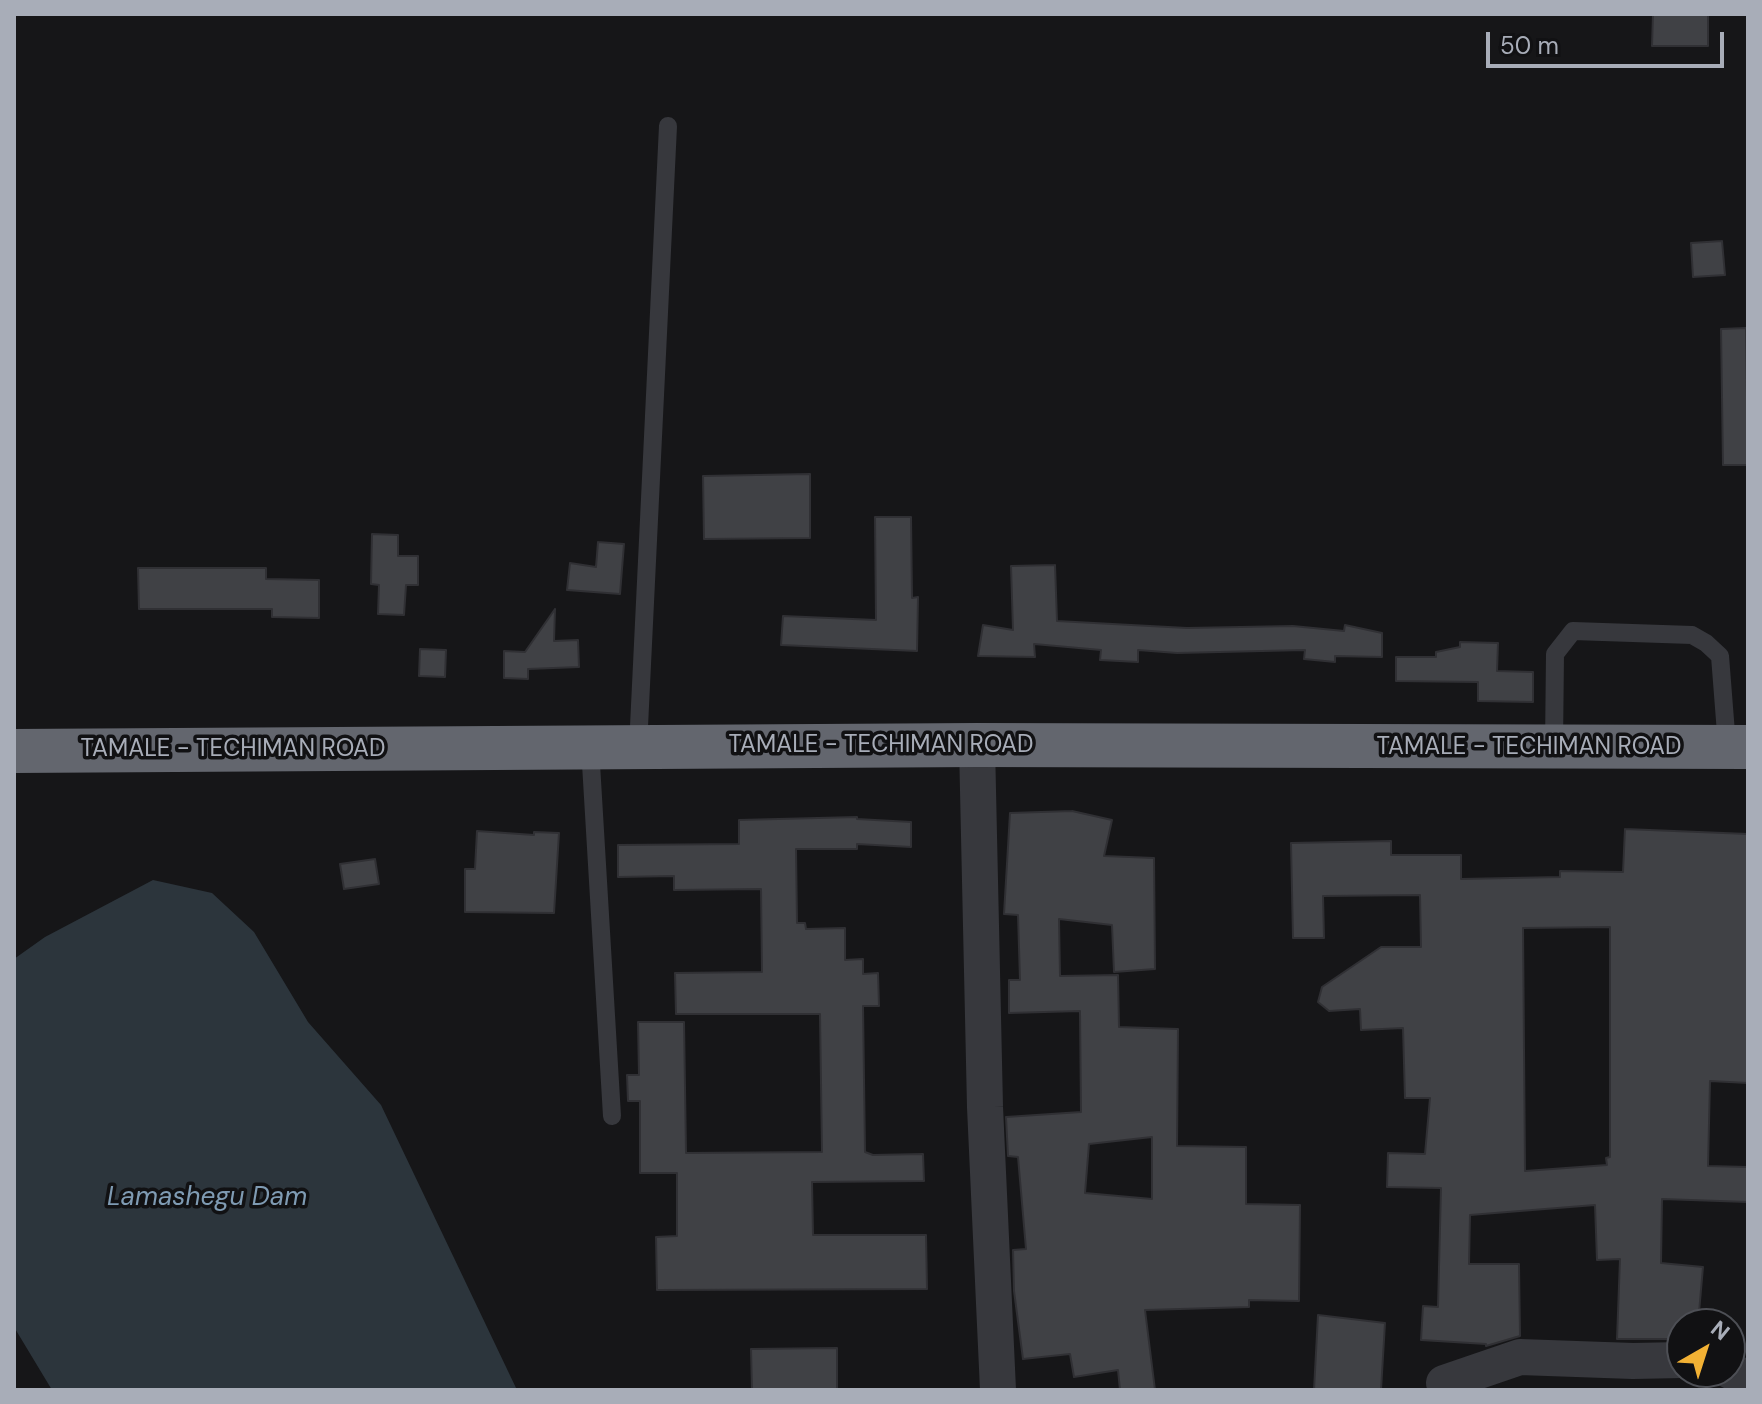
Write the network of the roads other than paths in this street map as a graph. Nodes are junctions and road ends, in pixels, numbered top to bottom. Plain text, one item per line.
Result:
1 (668, 126) dead end
2 (977, 745) junction
3 (590, 747) junction
4 (638, 747) junction
5 (1738, 748) edge
6 (1554, 749) junction
7 (14, 751) edge
8 (612, 1116) dead end
9 (1666, 1360) edge
10 (1444, 1383) dead end
11 (998, 1390) edge

1 - 4 lane
2 - 4 highway, TAMALE - TECHIMAN ROAD
2 - 6 highway, TAMALE - TECHIMAN ROAD
2 - 11 street
3 - 4 highway, TAMALE - TECHIMAN ROAD
3 - 7 highway, TAMALE - TECHIMAN ROAD
3 - 8 lane
5 - 6 highway, TAMALE - TECHIMAN ROAD
5 - 6 lane
9 - 10 street

